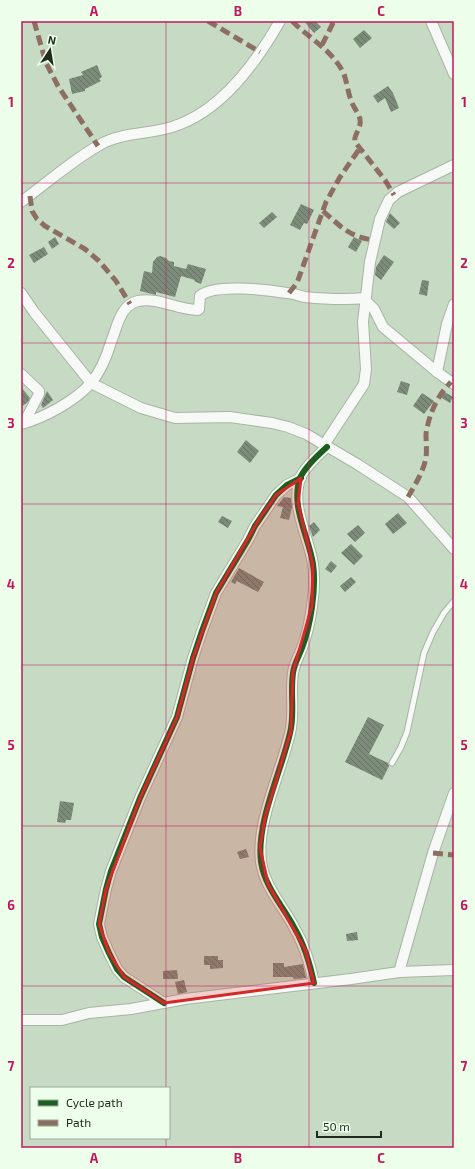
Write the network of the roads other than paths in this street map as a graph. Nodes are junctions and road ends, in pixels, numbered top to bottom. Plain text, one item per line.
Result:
1 (280, 21) edge
2 (431, 21) edge
3 (454, 74) edge
4 (454, 165) edge
5 (21, 202) edge
6 (21, 293) edge
7 (366, 300) junction
8 (454, 304) edge
9 (437, 372) junction
10 (21, 374) edge
11 (91, 382) junction
12 (454, 384) edge
13 (23, 424) edge
14 (325, 446) junction
15 (300, 478) junction
16 (454, 549) edge
17 (454, 601) edge
18 (392, 763) dead end
19 (454, 793) edge
20 (454, 970) edge
21 (400, 972) junction
22 (314, 983) junction
23 (164, 1003) junction
24 (21, 1020) edge

1 - 5 street
2 - 3 street
4 - 7 street
6 - 11 street
7 - 9 street
7 - 11 street
7 - 14 street
8 - 9 street
9 - 12 street
10 - 13 street
11 - 13 street
11 - 14 street
14 - 15 street
14 - 16 street
15 - 22 street
15 - 23 street
17 - 18 lane
19 - 21 street
20 - 21 street
21 - 22 street
22 - 23 street
23 - 24 street

